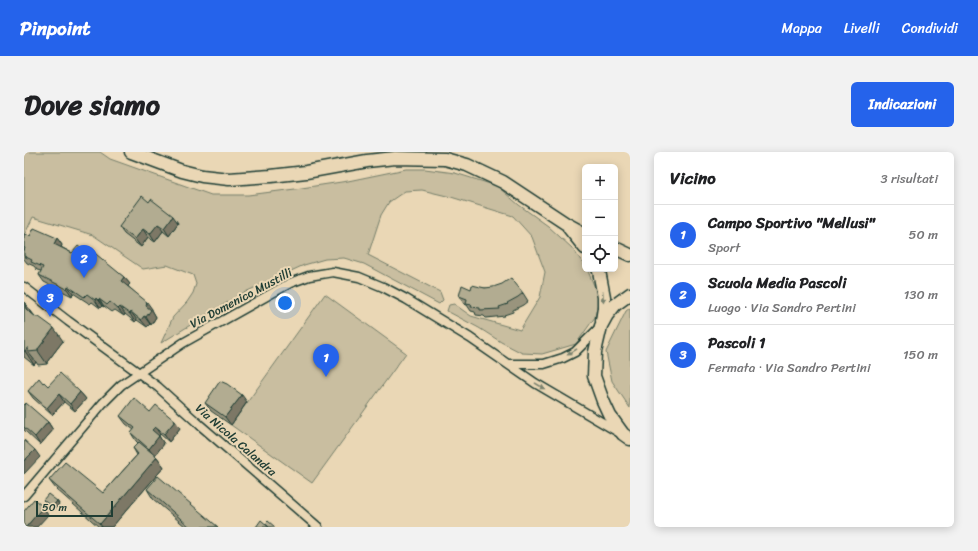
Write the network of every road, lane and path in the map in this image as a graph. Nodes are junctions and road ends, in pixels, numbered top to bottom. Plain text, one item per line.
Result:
1 (131, 152) edge
2 (565, 224) junction
3 (582, 232) edge
4 (582, 244) edge
5 (618, 249) edge
6 (630, 254) edge
7 (599, 272) edge
8 (24, 287) edge
9 (630, 294) edge
10 (601, 326) junction
11 (508, 364) junction
12 (139, 372) junction
13 (626, 437) edge
14 (24, 496) edge
15 (318, 527) edge

1 - 2 main road
2 - 3 main road
2 - 4 main road
5 - 6 main road
7 -> 10 main road
8 - 12 street, Via Nicola Calandra
9 - 10 main road
10 -> 11 street
10 - 13 main road
11 - 12 street, Via Domenico Mustilli
11 -> 13 street, Via Domenico Mustilli
12 - 14 street, Via Domenico Mustilli
12 - 15 street, Via Nicola Calandra

